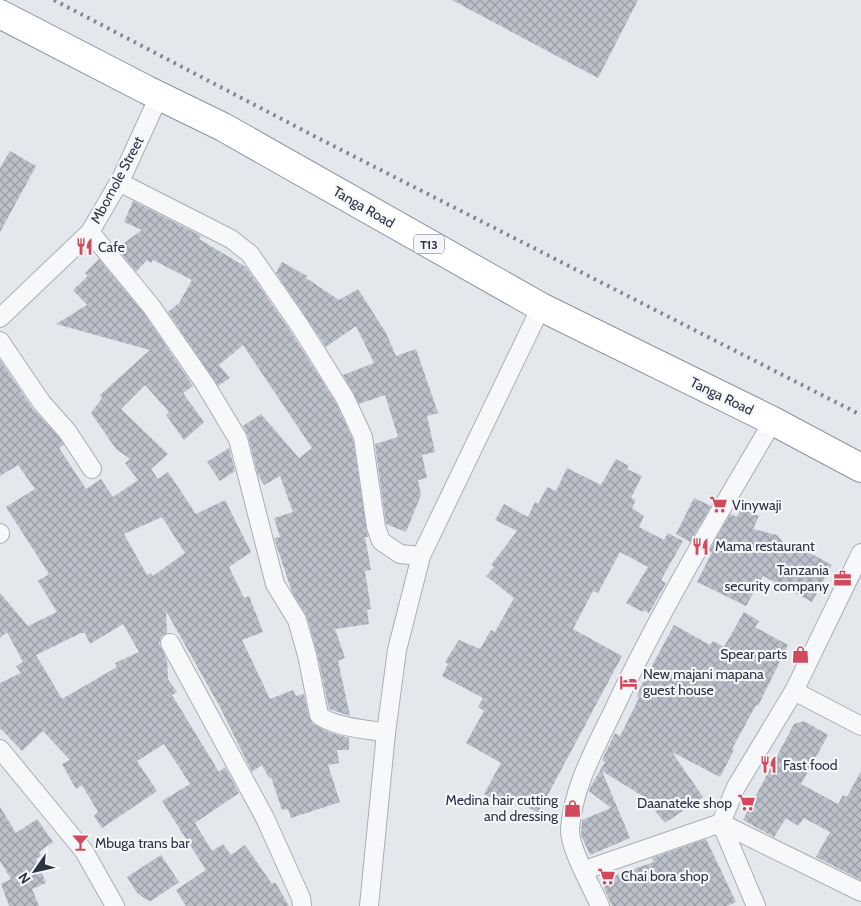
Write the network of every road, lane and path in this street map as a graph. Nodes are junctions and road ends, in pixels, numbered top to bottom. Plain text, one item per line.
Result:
1 (0, 14) edge
2 (159, 96) junction
3 (119, 182) junction
4 (90, 232) junction
5 (541, 307) junction
6 (0, 318) edge
7 (0, 340) edge
8 (773, 421) junction
9 (861, 468) edge
10 (92, 469) dead end
11 (861, 553) edge
12 (420, 556) junction
13 (170, 642) dead end
14 (794, 691) junction
15 (861, 726) edge
16 (386, 733) junction
17 (0, 749) edge
18 (721, 823) junction
19 (585, 870) junction
20 (861, 892) edge
21 (115, 906) edge
22 (302, 906) edge
23 (369, 906) edge
24 (600, 906) edge
25 (756, 906) edge

1 - 2 highway, Tanga Road / T13
2 - 3 street, Mbomole Street
2 - 5 highway, Tanga Road / T13
3 - 4 street, Mbomole Street
3 - 12 street
4 - 6 street, Mbomole Street
4 - 16 street
5 - 8 highway, Tanga Road / T13
5 - 12 street
7 - 10 street
8 - 9 highway, Tanga Road / T13
8 - 19 street
11 - 14 street
12 - 16 street
13 - 22 street
14 - 15 street
14 - 18 street
16 - 23 street
17 - 21 street
18 - 19 street
18 - 20 street
18 - 25 street
19 - 24 street

